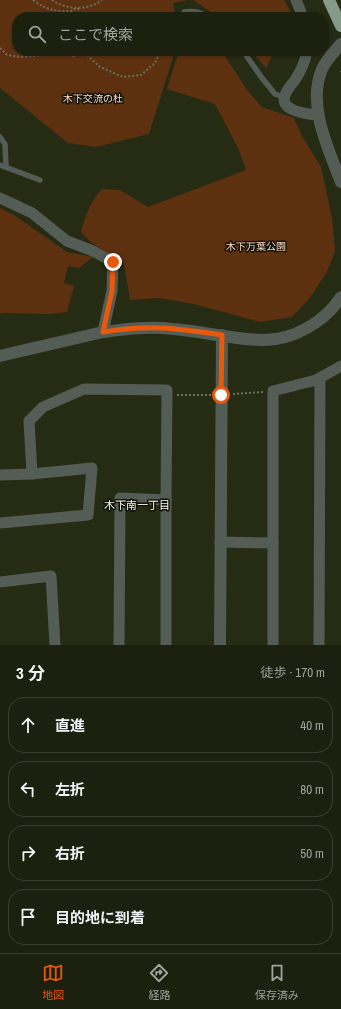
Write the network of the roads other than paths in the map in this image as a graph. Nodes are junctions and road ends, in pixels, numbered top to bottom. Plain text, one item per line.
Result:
1 (296, 0) edge
2 (329, 0) edge
3 (184, 12) edge
4 (199, 12) edge
5 (301, 12) edge
6 (341, 26) edge
7 (341, 44) edge
8 (247, 56) edge
9 (306, 56) edge
10 (284, 97) junction
11 (318, 115) junction
12 (0, 137) edge
13 (3, 166) edge
14 (40, 180) dead end
15 (341, 182) edge
16 (0, 198) edge
17 (341, 297) edge
18 (103, 332) junction
19 (222, 335) junction
20 (0, 356) edge
21 (341, 366) edge
22 (320, 378) junction
23 (32, 474) junction
24 (0, 475) edge
25 (166, 500) junction
26 (0, 523) edge
27 (220, 542) junction
28 (273, 543) junction
29 (0, 582) edge
30 (55, 645) edge
31 (119, 645) edge
32 (166, 645) edge
33 (220, 645) edge
34 (273, 645) edge
35 (319, 645) edge

1 - 5 street
2 - 6 highway
3 - 4 lane
7 - 11 street
8 - 10 lane
9 - 10 street
10 - 11 street
11 - 15 street
12 - 13 lane
13 - 14 lane
16 - 18 street
17 - 19 street
18 - 19 street
18 - 20 street
19 - 27 street
21 - 22 street
22 - 28 street
22 - 35 street
23 - 24 street
23 - 25 street
23 - 26 street
25 - 31 street
25 - 32 street
27 - 28 street
27 - 33 street
28 - 34 street
29 - 30 street

